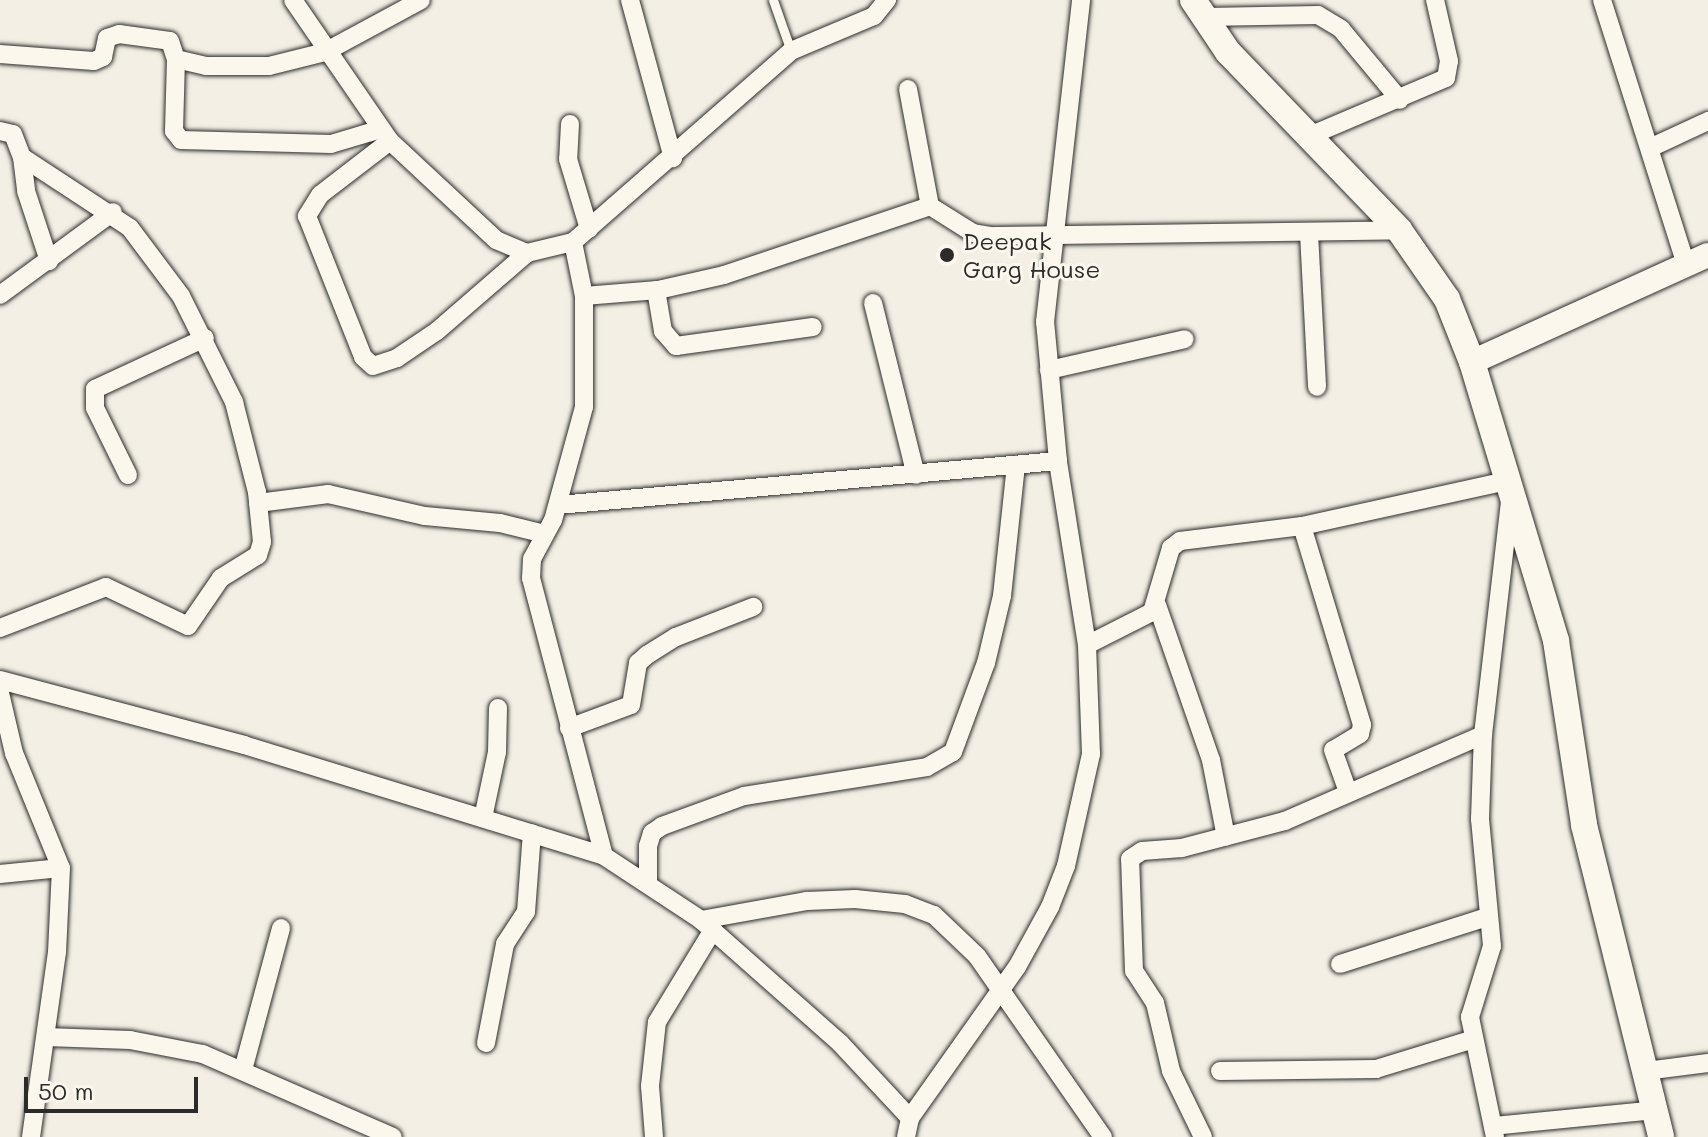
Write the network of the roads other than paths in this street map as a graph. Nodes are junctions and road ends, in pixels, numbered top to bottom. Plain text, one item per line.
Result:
1 (293, 0) edge
2 (421, 0) edge
3 (630, 0) edge
4 (773, 0) edge
5 (887, 0) edge
6 (1081, 0) edge
7 (1435, 0) edge
8 (1602, 0) edge
9 (1199, 9) edge
10 (791, 51) junction
11 (325, 52) junction
12 (0, 54) edge
13 (176, 59) junction
14 (908, 89) dead end
15 (1400, 100) junction
16 (1708, 121) edge
17 (570, 124) dead end
18 (0, 131) edge
19 (386, 135) junction
20 (1307, 137) junction
21 (1652, 147) junction
22 (22, 157) junction
23 (673, 158) junction
24 (930, 206) junction
25 (113, 212) junction
26 (589, 229) junction
27 (1399, 230) junction
28 (1309, 233) junction
29 (1055, 238) junction
30 (573, 242) junction
31 (527, 253) junction
32 (1697, 260) edge
33 (49, 261) junction
34 (656, 290) junction
35 (0, 295) edge
36 (584, 296) junction
37 (873, 303) dead end
38 (813, 327) dead end
39 (205, 338) junction
40 (1185, 339) dead end
41 (1472, 362) junction
42 (1049, 370) junction
43 (1317, 387) dead end
44 (1058, 461) junction
45 (1016, 465) junction
46 (128, 475) dead end
47 (916, 475) junction
48 (1509, 488) junction
49 (258, 503) junction
50 (558, 505) junction
51 (1302, 526) junction
52 (545, 534) junction
53 (1157, 605) junction
54 (753, 607) dead end
55 (0, 628) edge
56 (1087, 645) junction
57 (0, 680) edge
58 (0, 693) edge
59 (498, 708) dead end
60 (569, 728) junction
61 (1483, 735) junction
62 (1348, 792) junction
63 (483, 818) junction
64 (532, 833) junction
65 (1226, 837) junction
66 (604, 856) junction
67 (61, 868) junction
68 (0, 874) edge
69 (648, 882) junction
70 (1487, 917) junction
71 (707, 925) junction
72 (281, 928) dead end
73 (1340, 964) dead end
74 (1002, 989) junction
75 (46, 1037) junction
76 (1474, 1039) junction
77 (486, 1043) dead end
78 (1708, 1063) edge
79 (243, 1070) junction
80 (1220, 1071) dead end
81 (1646, 1071) junction
82 (1656, 1110) junction
83 (910, 1118) junction
84 (1494, 1132) edge
85 (31, 1137) edge
86 (393, 1137) edge
87 (654, 1137) edge
88 (906, 1137) edge
89 (1103, 1137) edge
90 (1203, 1137) edge
91 (1661, 1137) edge

1 - 11 street
2 - 11 street
3 - 23 street
4 - 10 lane
5 - 10 street
6 - 29 street
7 - 15 street
8 - 21 street
9 - 15 street
9 - 20 main road
10 - 23 street
11 - 13 street
11 - 19 street
12 - 13 street
13 - 19 street
14 - 24 street
15 - 20 street
16 - 21 street
17 - 26 street
18 - 22 street
19 - 31 street
19 - 31 street
20 - 27 main road
21 - 32 street
22 - 25 street
22 - 33 street
23 - 26 street
24 - 29 street
24 - 34 street
25 - 33 street
25 - 39 street
26 - 30 street
27 - 28 street
27 - 41 main road
28 - 29 street
28 - 43 street
29 - 42 street
30 - 31 street
30 - 36 street
32 - 41 street
33 - 35 street
34 - 36 street
34 - 38 street
36 - 50 street
37 - 47 street
39 - 46 street
39 - 49 street
40 - 42 street
41 - 48 main road
42 - 44 street
44 - 45 street
44 - 56 street
45 - 47 street
45 - 69 street
47 - 50 street
48 - 51 street
48 - 61 street
48 - 81 main road
49 - 52 street
49 - 55 street
50 - 52 street
51 - 53 street
51 - 62 street
52 - 60 street
53 - 56 street
53 - 65 street
54 - 60 street
56 - 74 street
57 - 63 street
58 - 67 street
59 - 63 street
60 - 66 street
61 - 62 street
61 - 70 street
62 - 65 street
63 - 64 street
64 - 66 street
64 - 77 street
65 - 90 street
66 - 69 street
67 - 68 street
67 - 75 street
69 - 71 street
70 - 73 street
70 - 76 street
71 - 74 street
71 - 83 street
71 - 87 street
72 - 79 street
74 - 83 street
74 - 89 street
75 - 79 street
75 - 85 street
76 - 80 street
76 - 84 street
78 - 81 street
79 - 86 street
81 - 82 main road
82 - 84 street
82 - 91 main road
83 - 88 street

